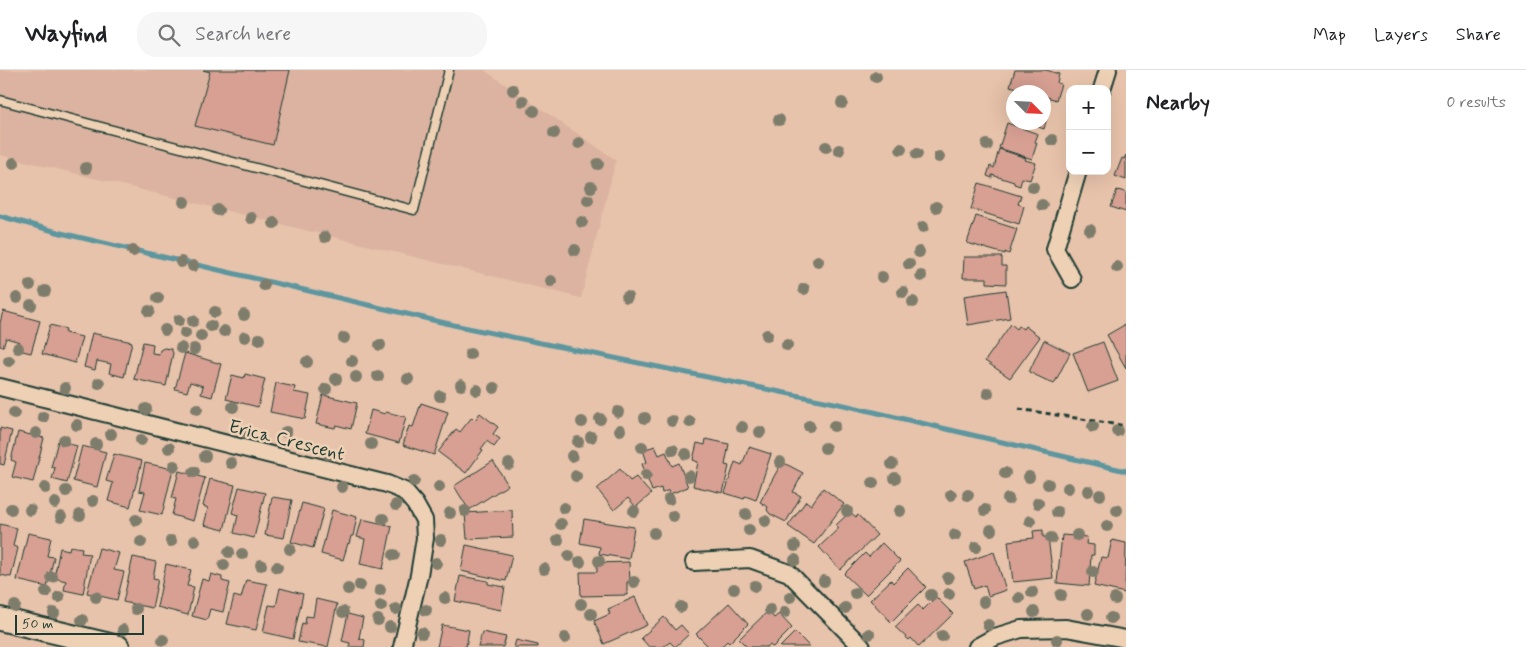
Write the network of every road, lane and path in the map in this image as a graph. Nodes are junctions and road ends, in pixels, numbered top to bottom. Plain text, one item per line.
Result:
1 (449, 70) edge
2 (1108, 70) edge
3 (1103, 85) edge
4 (0, 100) edge
5 (1077, 175) edge
6 (1072, 279) dead end
7 (0, 387) edge
8 (1019, 409) dead end
9 (1126, 426) edge
10 (694, 562) dead end
11 (0, 618) edge
12 (1126, 639) edge
13 (118, 647) edge
14 (402, 647) edge
15 (862, 647) edge
16 (977, 647) edge

1 - 4 lane
2 - 3 street
5 - 6 street
7 - 14 street, Erica Crescent
8 - 9 path
10 - 15 street
11 - 13 street
12 - 16 street

